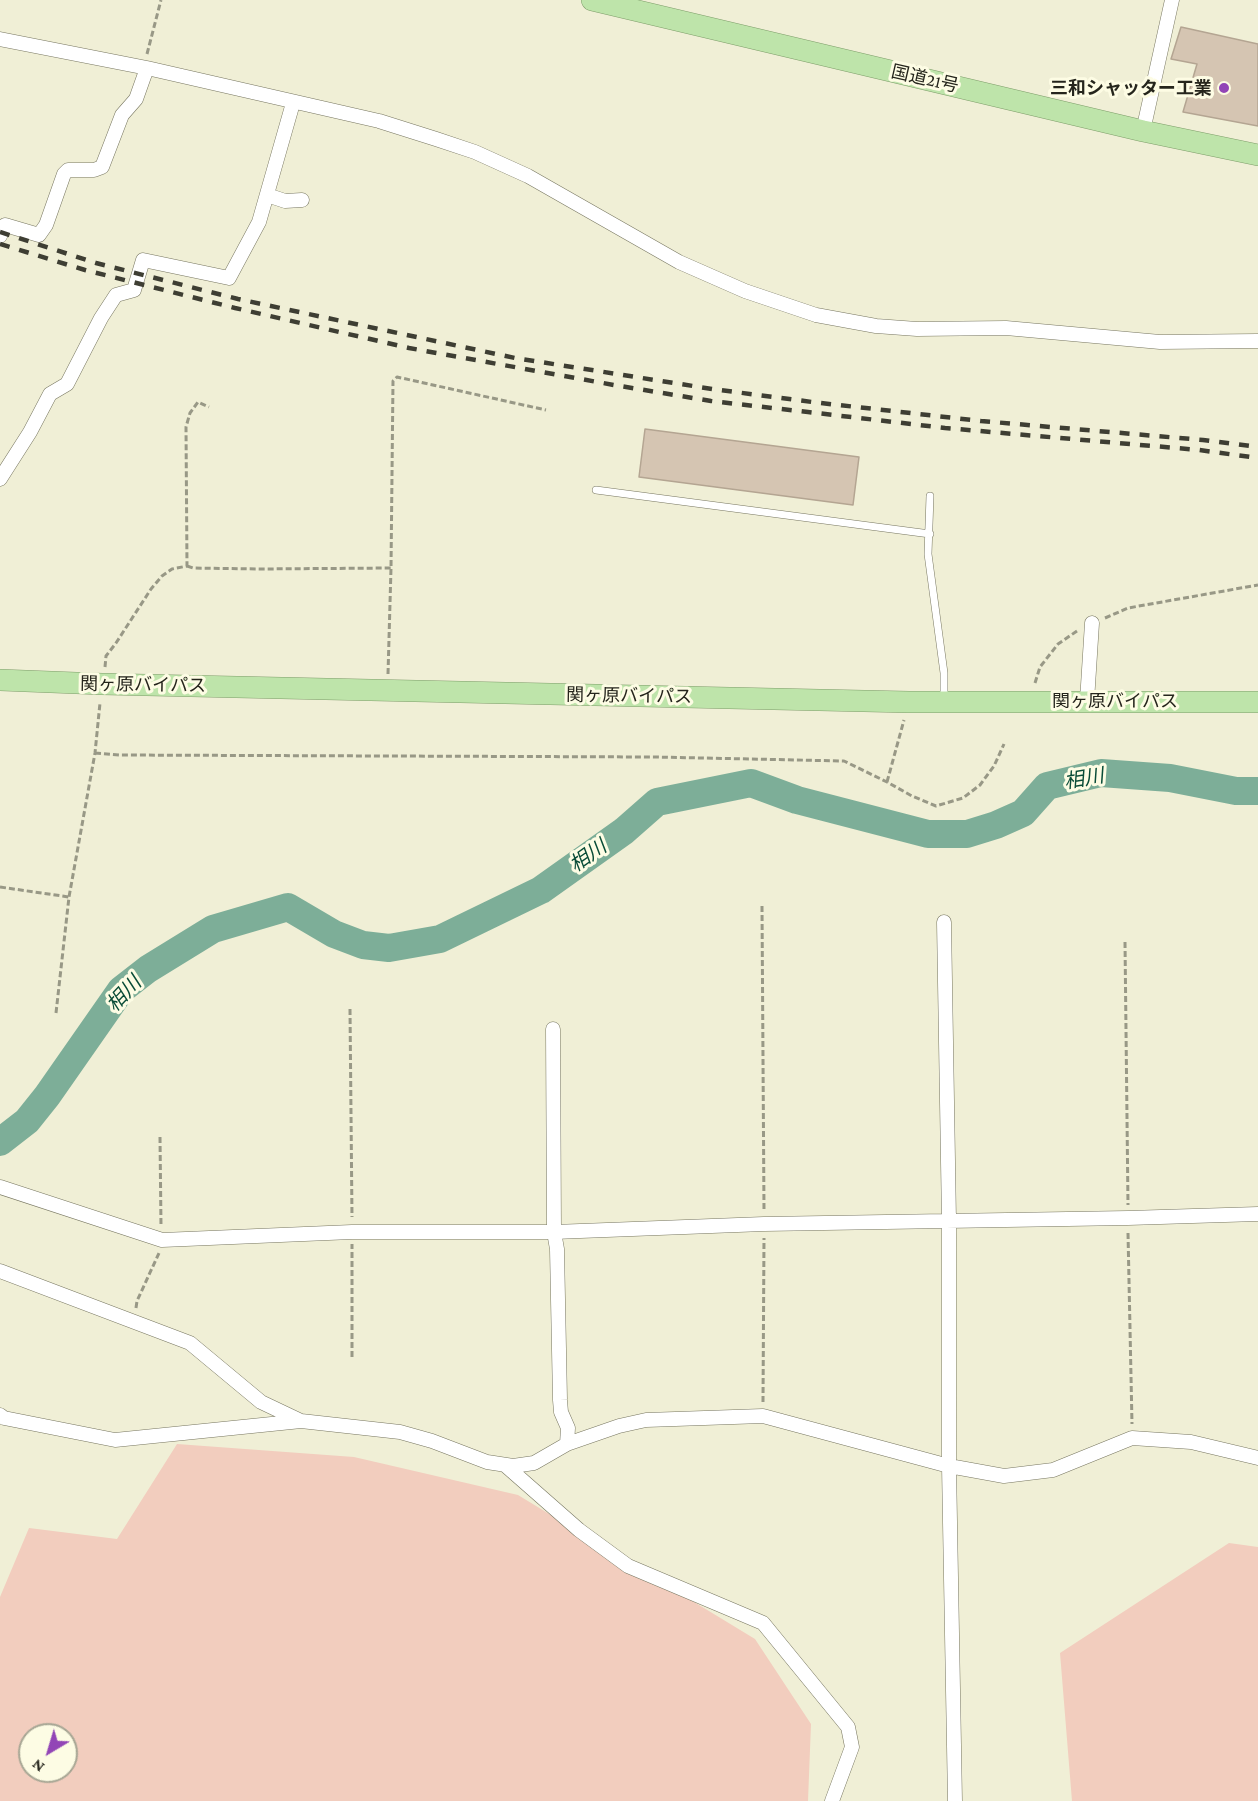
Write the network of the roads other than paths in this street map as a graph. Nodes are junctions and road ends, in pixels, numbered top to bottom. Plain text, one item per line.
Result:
1 (592, 0) edge
2 (1172, 0) edge
3 (0, 39) edge
4 (145, 68) junction
5 (293, 103) junction
6 (1143, 131) junction
7 (1258, 155) edge
8 (267, 195) junction
9 (302, 200) dead end
10 (0, 236) edge
11 (1258, 341) edge
12 (0, 479) edge
13 (596, 490) dead end
14 (930, 496) dead end
15 (930, 534) junction
16 (1092, 623) road end
17 (0, 680) edge
18 (1088, 701) junction
19 (945, 702) junction
20 (1258, 702) edge
21 (944, 922) dead end
22 (553, 1029) dead end
23 (0, 1187) edge
24 (1258, 1214) edge
25 (949, 1221) junction
26 (554, 1232) junction
27 (0, 1271) edge
28 (1, 1418) edge
29 (302, 1421) junction
30 (567, 1444) junction
31 (1258, 1458) edge
32 (505, 1465) junction
33 (949, 1466) junction
34 (832, 1801) edge
35 (955, 1801) edge

1 - 6 highway, 国道21号
2 - 6 street
3 - 4 street
4 - 5 street
4 - 10 street
5 - 8 street
5 - 11 street
6 - 7 highway, 国道21号
8 - 9 street
8 - 12 street
13 - 15 lane
14 - 15 lane
15 - 19 lane
16 - 18 street
17 - 19 highway, 関ヶ原バイパス
18 - 19 highway, 関ヶ原バイパス
18 - 20 highway, 関ヶ原バイパス
21 - 25 street
22 - 26 street
23 - 26 street
24 - 25 street
25 - 26 street
25 - 33 street
26 - 30 street
27 - 29 street
28 - 29 street
29 - 32 street
30 - 32 street
30 - 33 street
31 - 33 street
32 - 34 street
33 - 35 street

